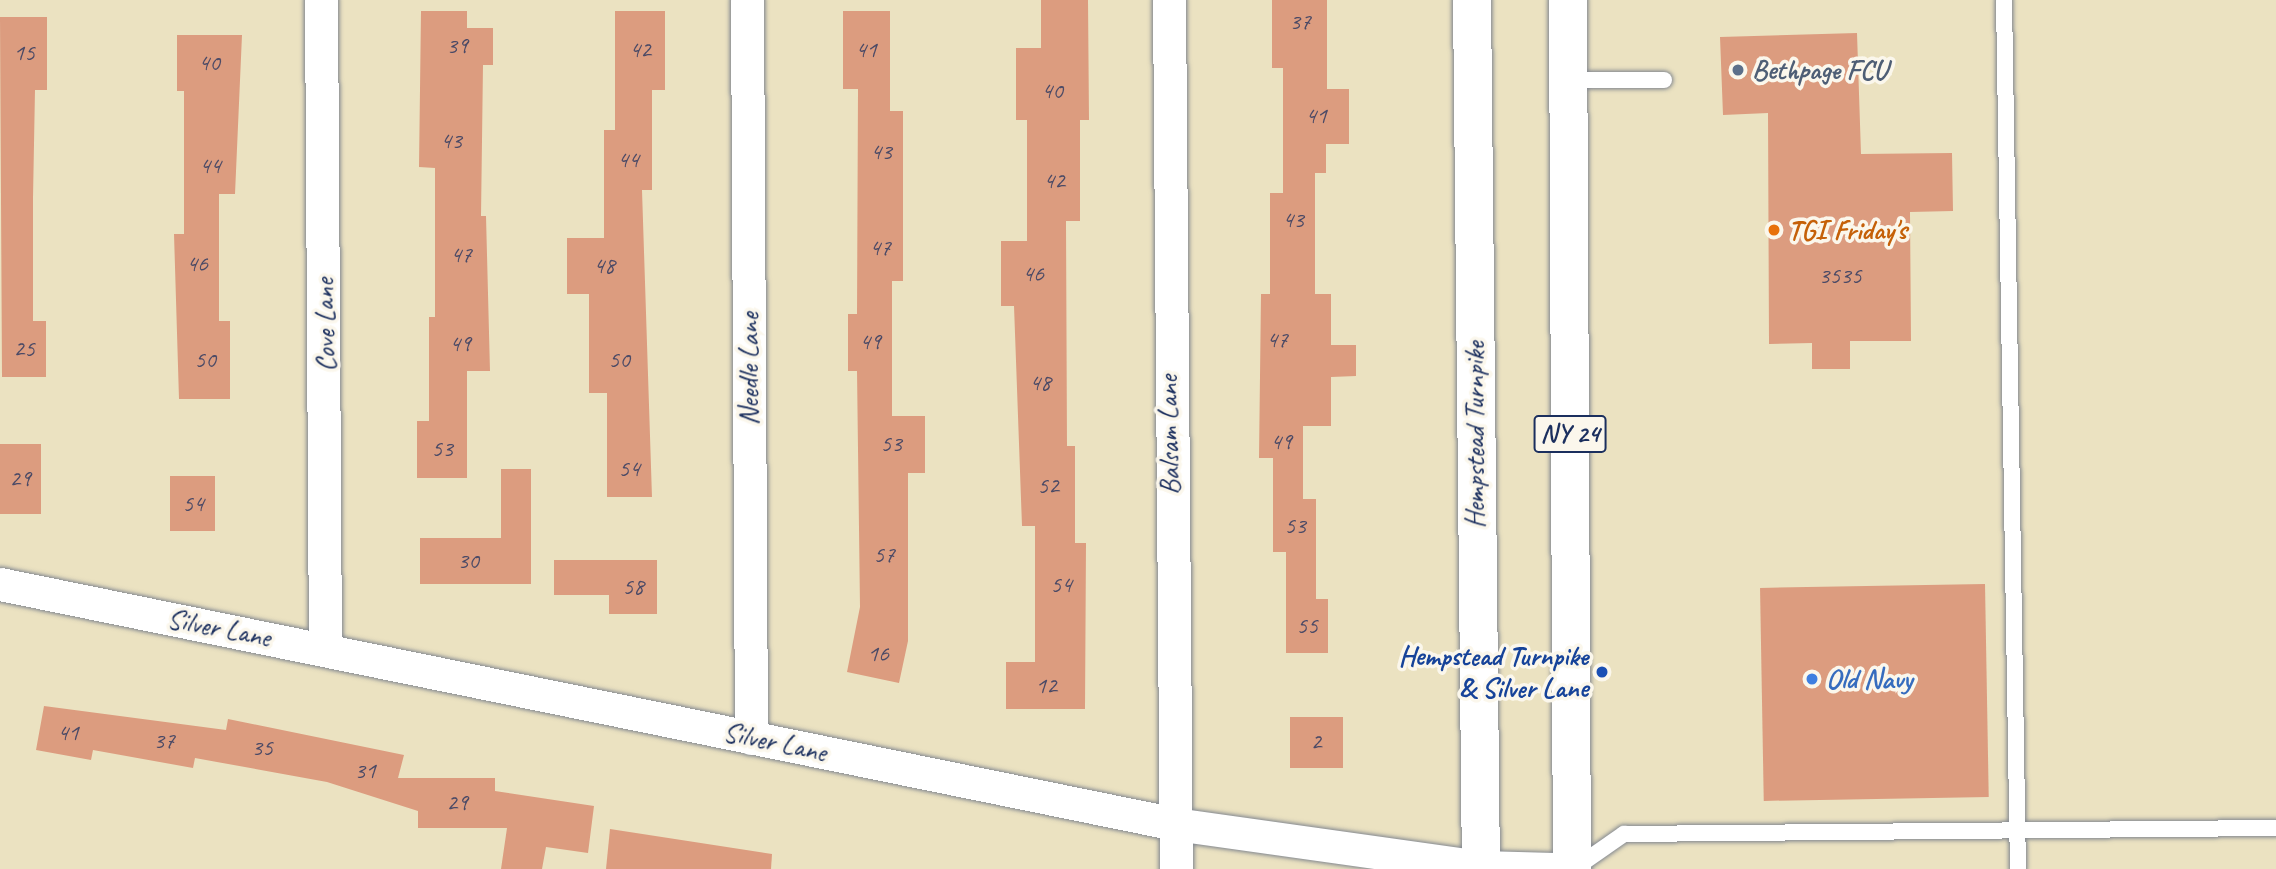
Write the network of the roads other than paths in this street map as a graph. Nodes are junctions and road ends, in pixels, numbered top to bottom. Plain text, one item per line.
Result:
1 (321, 0) edge
2 (747, 0) edge
3 (1169, 0) edge
4 (1472, 0) edge
5 (1568, 0) edge
6 (2004, 0) edge
7 (1569, 80) junction
8 (1664, 80) dead end
9 (0, 584) edge
10 (325, 650) junction
11 (751, 738) junction
12 (1175, 824) junction
13 (2276, 828) edge
14 (2017, 832) junction
15 (1481, 868) edge
16 (1176, 869) edge
17 (1554, 869) edge
18 (1573, 869) edge
19 (2018, 869) edge

1 - 10 street, Cove Lane
2 - 11 street, Needle Lane
3 - 12 street, Balsam Lane
4 - 15 main road, Hempstead Turnpike
5 - 7 main road, NY 24
6 - 14 lane
7 - 8 lane
7 - 18 main road, NY 24
9 - 10 street, Silver Lane
10 - 11 street, Silver Lane
11 - 12 street, Silver Lane
12 - 15 street, Silver Lane
12 - 16 street, Balsam Lane
13 - 14 lane
14 - 18 lane
14 - 19 lane
15 - 17 street, Silver Lane

